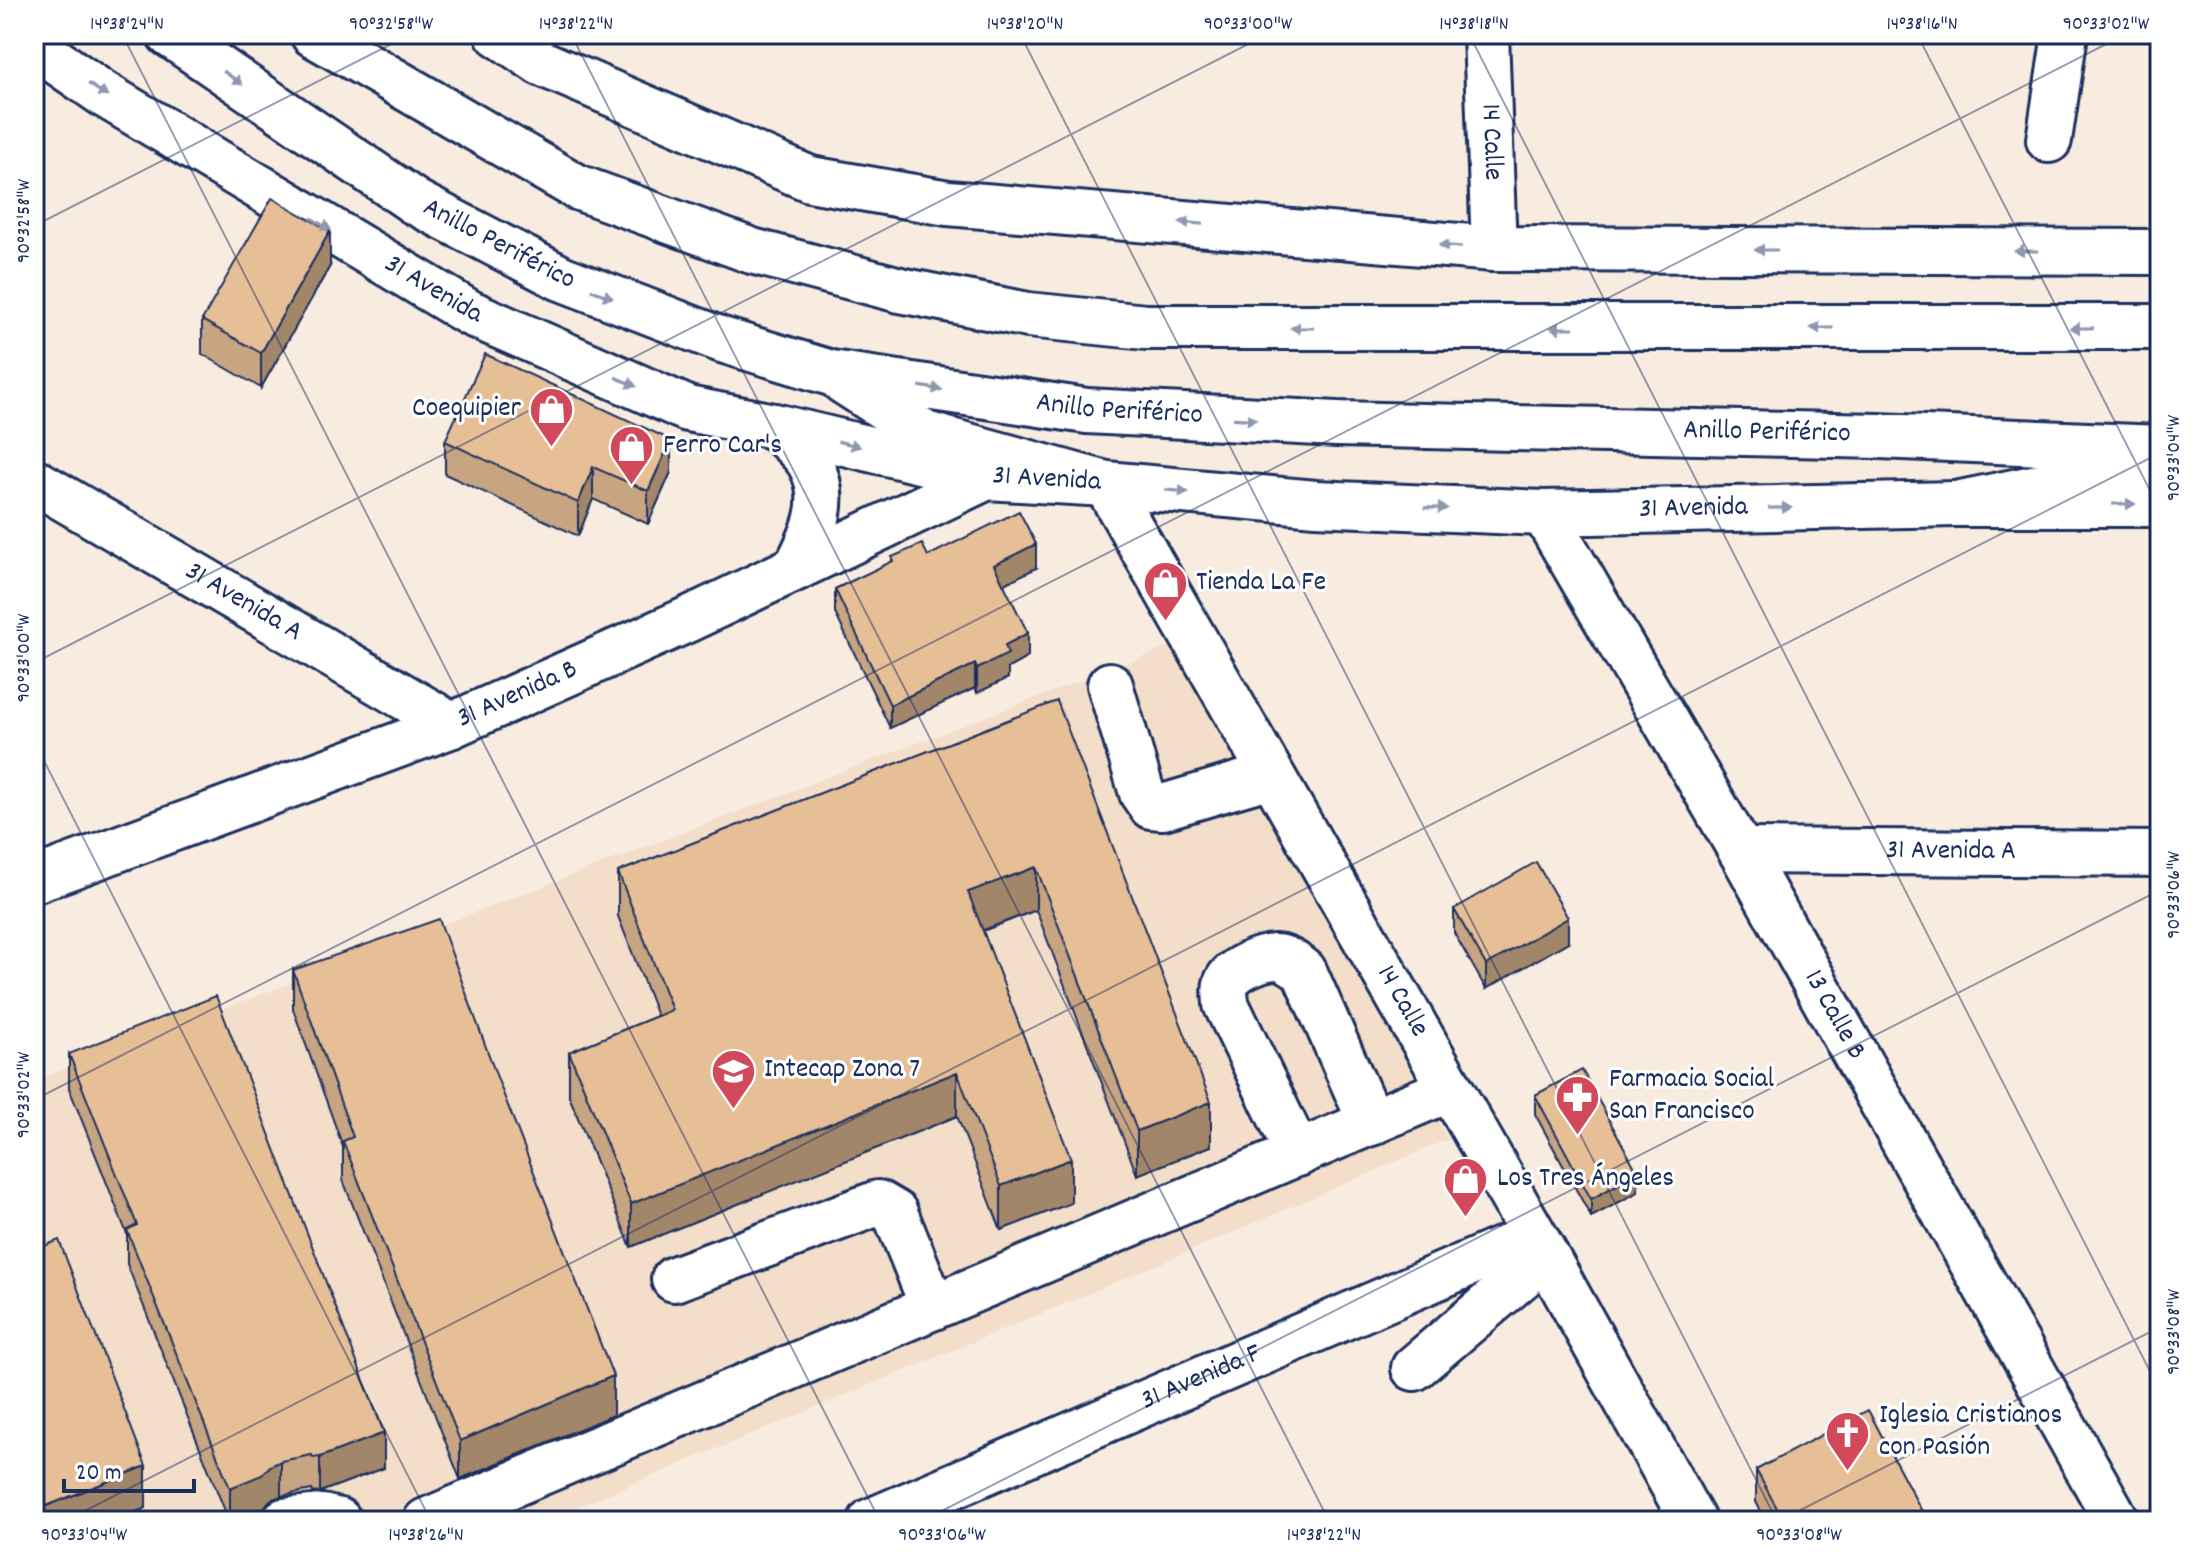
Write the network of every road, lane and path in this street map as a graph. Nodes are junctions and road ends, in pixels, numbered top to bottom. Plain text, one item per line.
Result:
1 (169, 34) edge
2 (313, 34) edge
3 (498, 34) edge
4 (1486, 34) edge
5 (2065, 34) edge
6 (34, 46) edge
7 (2049, 140) dead end
8 (1494, 249) junction
9 (2160, 252) edge
10 (2160, 327) edge
11 (831, 373) junction
12 (774, 426) junction
13 (2160, 448) edge
14 (2160, 462) edge
15 (987, 477) junction
16 (34, 481) edge
17 (1106, 484) junction
18 (1956, 504) junction
19 (2160, 504) edge
20 (1544, 513) junction
21 (796, 568) junction
22 (1110, 685) dead end
23 (452, 725) junction
24 (1271, 775) junction
25 (1741, 851) junction
26 (2160, 854) edge
27 (34, 880) edge
28 (1450, 1089) junction
29 (1371, 1123) junction
30 (1298, 1154) junction
31 (1540, 1246) junction
32 (674, 1279) dead end
33 (933, 1307) junction
34 (1414, 1368) dead end
35 (284, 1521) edge
36 (339, 1521) edge
37 (426, 1521) edge
38 (871, 1521) edge
39 (1693, 1521) edge
40 (2117, 1521) edge

1 -> 11 main road, Anillo Periférico
10 -> 2 main road
8 -> 3 main road
4 - 8 main road, 14 Calle
5 - 7 main road
6 -> 12 main road, 31 Avenida
9 -> 8 main road
11 -> 13 main road, Anillo Periférico
11 - 17 main road
12 -> 15 main road, 31 Avenida
12 - 21 main road
14 - 18 main road
15 - 17 main road, 31 Avenida
15 - 21 main road, 31 Avenida B
16 - 23 main road, 31 Avenida A
17 -> 20 main road, 31 Avenida
17 - 24 main road, 14 Calle
18 -> 19 main road, 31 Avenida
20 -> 18 main road, 31 Avenida
20 - 25 main road, 13 Calle B
21 - 23 main road, 31 Avenida B
22 - 24 main road
23 - 27 main road, 31 Avenida B
24 - 28 main road, 14 Calle
25 - 26 main road, 31 Avenida A
25 - 40 main road, 13 Calle B
28 - 29 main road
28 - 31 main road, 14 Calle
29 - 30 main road
29 - 30 main road
30 - 33 main road
31 - 34 main road
31 - 38 main road, 31 Avenida F
31 - 39 main road, 14 Calle
32 - 33 main road
33 - 37 main road
35 - 36 main road

